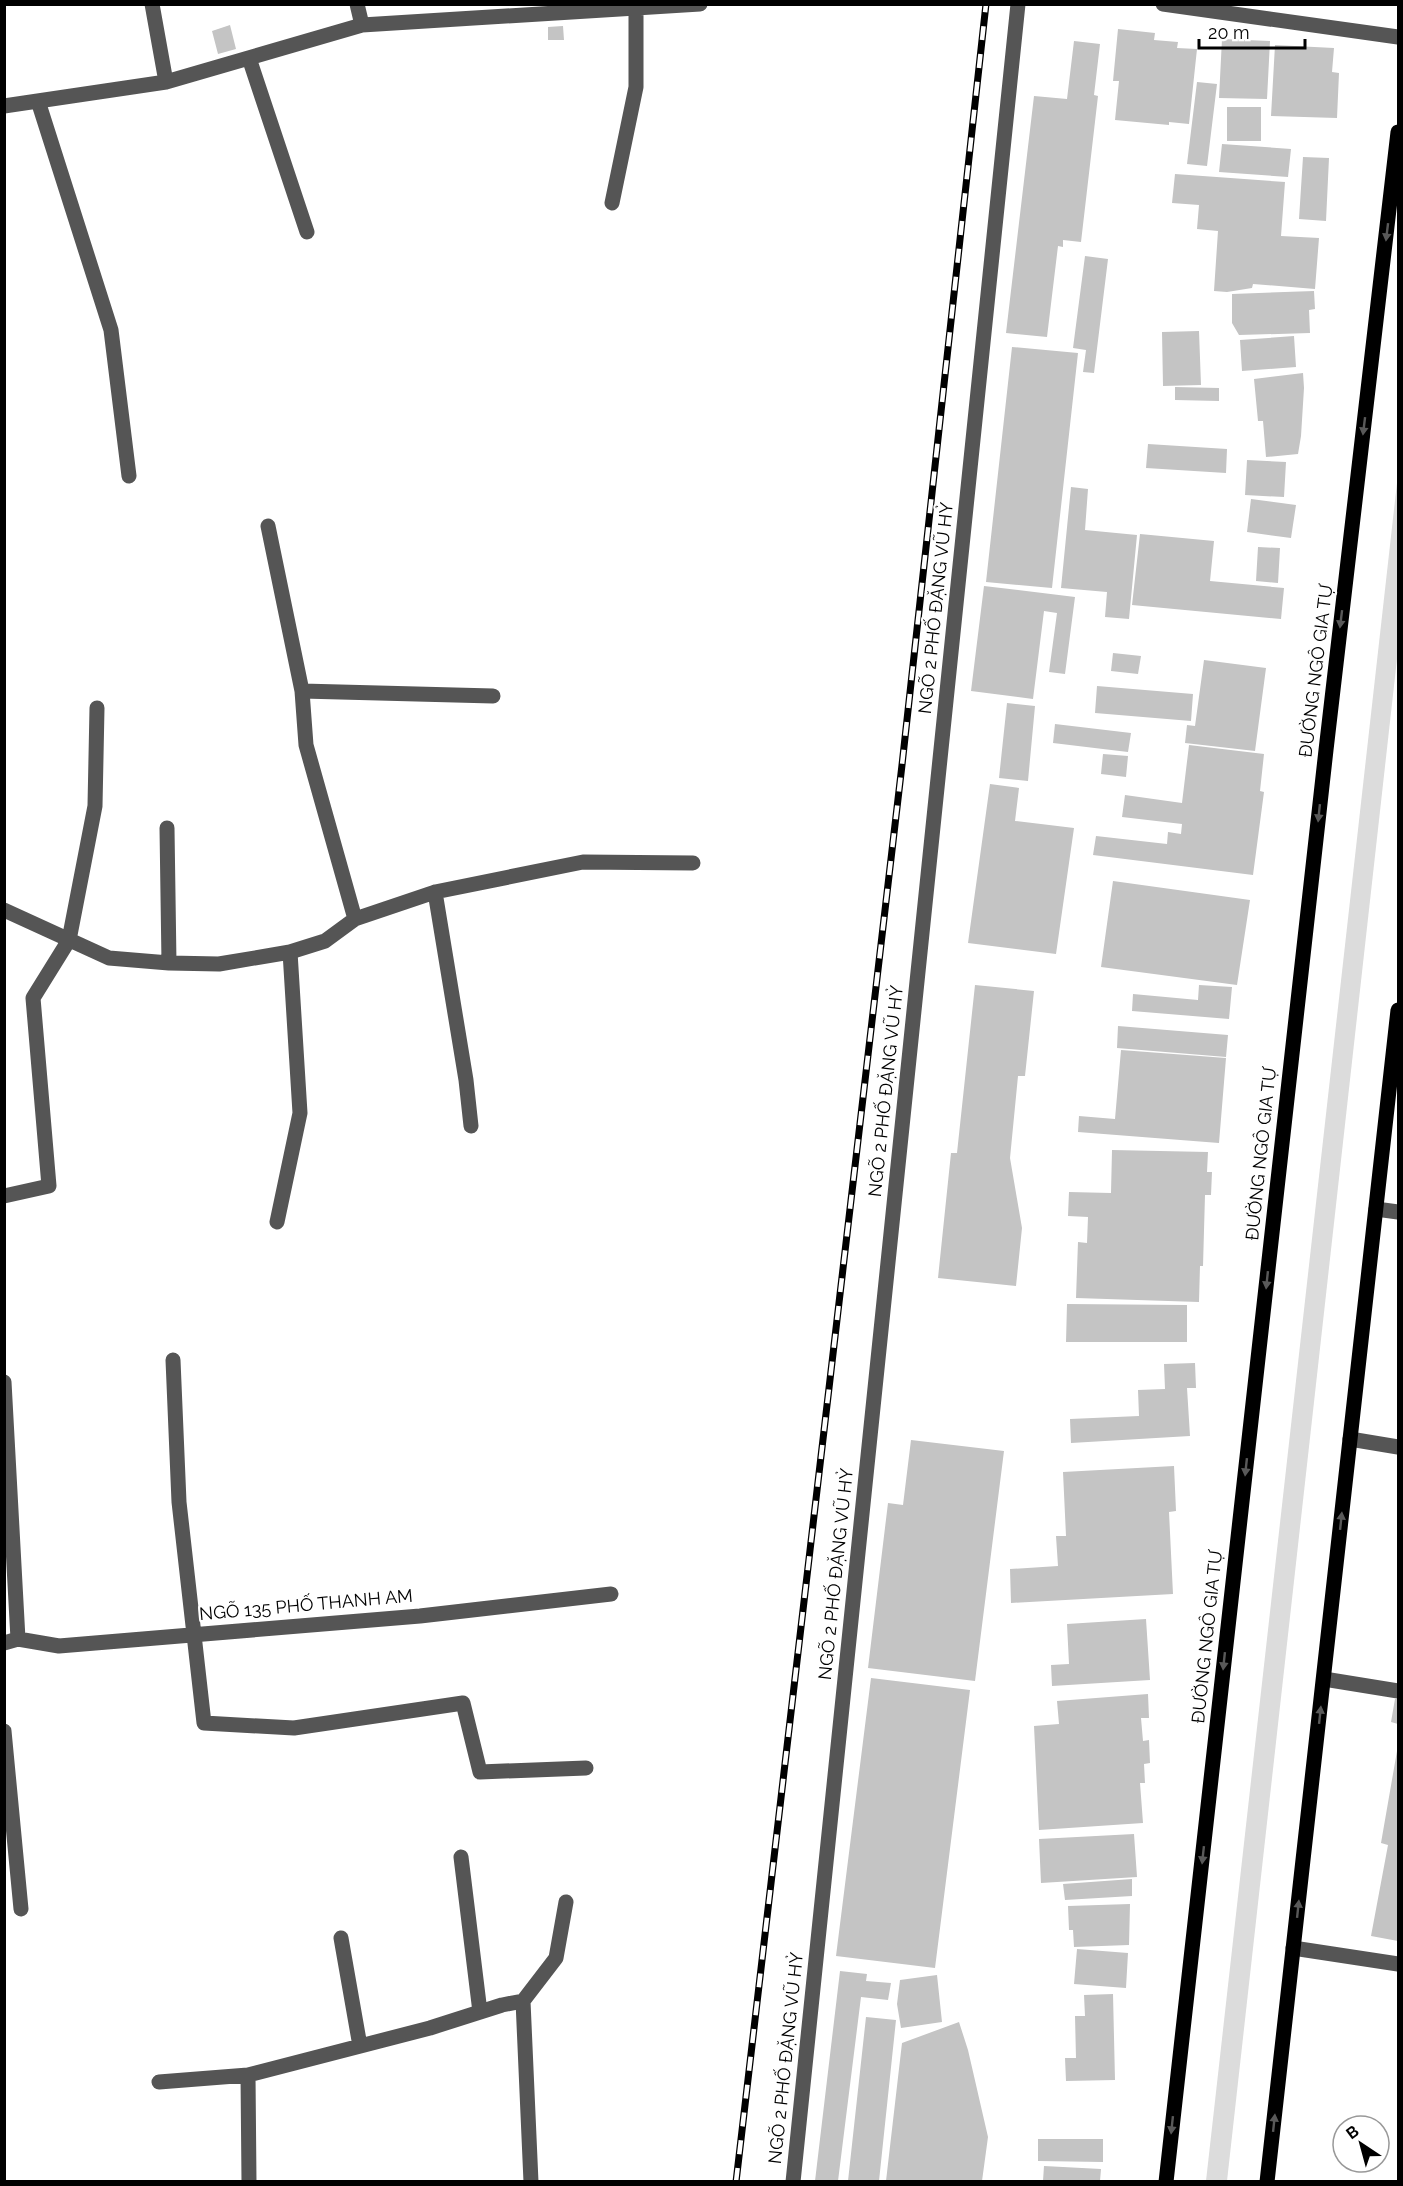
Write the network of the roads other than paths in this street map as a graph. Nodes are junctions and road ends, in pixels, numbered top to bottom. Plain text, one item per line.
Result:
1 (152, 4) edge
2 (357, 4) edge
3 (700, 4) edge
4 (1018, 4) edge
5 (1163, 4) edge
6 (636, 8) junction
7 (549, 9) edge
8 (362, 25) junction
9 (1398, 37) edge
10 (249, 58) junction
11 (166, 82) junction
12 (38, 102) junction
13 (4, 106) edge
14 (1398, 132) edge
15 (612, 203) dead end
16 (307, 232) dead end
17 (129, 476) dead end
18 (268, 526) dead end
19 (302, 691) junction
20 (493, 696) dead end
21 (97, 708) dead end
22 (168, 828) dead end
23 (693, 863) dead end
24 (435, 892) junction
25 (4, 910) edge
26 (355, 919) junction
27 (69, 940) junction
28 (290, 952) junction
29 (169, 963) junction
30 (1398, 1010) edge
31 (471, 1126) dead end
32 (4, 1196) edge
33 (1376, 1209) junction
34 (1398, 1212) edge
35 (277, 1222) dead end
36 (173, 1360) dead end
37 (4, 1382) edge
38 (1350, 1439) junction
39 (1398, 1447) edge
40 (611, 1594) dead end
41 (195, 1634) junction
42 (11, 1641) edge
43 (1324, 1679) junction
44 (1398, 1691) edge
45 (4, 1731) edge
46 (586, 1768) dead end
47 (461, 1857) dead end
48 (566, 1902) dead end
49 (21, 1909) dead end
50 (341, 1938) dead end
51 (1293, 1948) junction
52 (1398, 1964) edge
53 (523, 2001) junction
54 (480, 2012) junction
55 (360, 2046) junction
56 (248, 2075) junction
57 (159, 2082) dead end
58 (249, 2181) edge
59 (531, 2181) edge
60 (793, 2181) edge
61 (1166, 2181) edge
62 (1267, 2181) edge

1 - 11 street
2 - 8 street
3 - 6 street
4 - 60 street, NGÕ 2 PHỐ ĐẶNG VŨ HỶ
5 - 9 street
6 - 7 street
6 - 15 street
7 - 8 street
8 - 10 street
10 - 11 street
10 - 16 street
11 - 12 street
12 - 13 street
12 - 17 street
14 -> 61 main road, ĐƯỜNG NGÔ GIA TỰ
18 - 19 street
19 - 20 street
19 - 26 street
21 - 27 street
22 - 29 street
23 - 24 street
24 - 26 street
24 - 31 street
25 - 27 street
26 - 28 street
27 - 29 street
27 - 32 street
28 - 29 street
28 - 35 street
30 - 33 main road
33 - 34 street
33 - 38 main road
36 - 41 street
37 - 42 street
38 - 39 street
43 -> 38 main road
40 - 41 street, NGÕ 135 PHỐ THANH AM
41 - 42 street, NGÕ 135 PHỐ THANH AM
41 - 46 street
43 - 44 street
51 -> 43 main road
45 - 49 street
47 - 54 street
48 - 53 street
50 - 55 street
51 - 52 street
62 -> 51 main road
53 - 54 street
53 - 59 street
54 - 55 street
55 - 56 street
56 - 57 street
56 - 58 street

